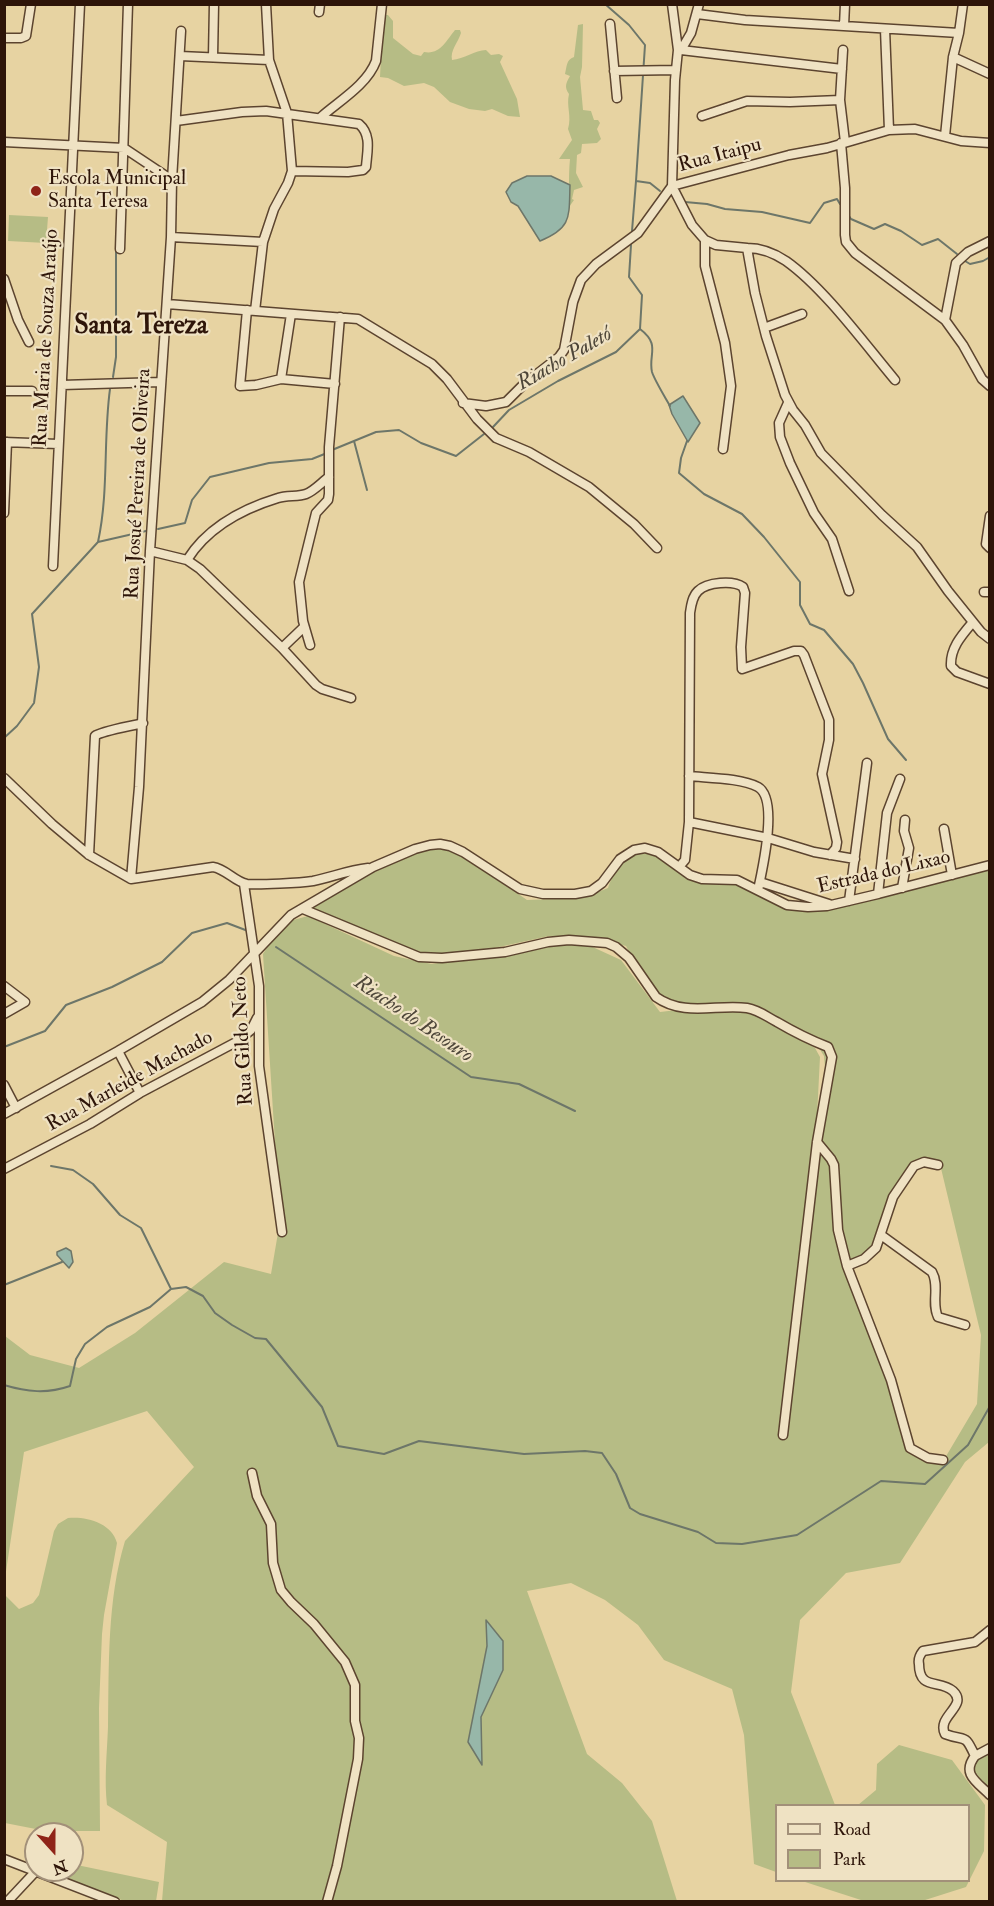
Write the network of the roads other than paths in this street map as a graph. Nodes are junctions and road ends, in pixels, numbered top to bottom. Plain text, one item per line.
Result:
1 (31, 4) edge
2 (80, 4) edge
3 (128, 4) edge
4 (214, 4) edge
5 (266, 4) edge
6 (382, 4) edge
7 (672, 4) edge
8 (699, 4) edge
9 (845, 4) edge
10 (963, 4) edge
11 (697, 14) junction
12 (610, 24) dead end
13 (844, 26) junction
14 (885, 29) junction
15 (181, 31) dead end
16 (959, 33) junction
17 (4, 38) edge
18 (680, 50) junction
19 (843, 50) dead end
20 (180, 56) junction
21 (213, 57) junction
22 (953, 57) junction
23 (269, 60) junction
24 (842, 69) junction
25 (676, 70) junction
26 (614, 71) junction
27 (990, 74) edge
28 (617, 98) dead end
29 (840, 100) junction
30 (287, 113) junction
31 (702, 116) dead end
32 (321, 117) junction
33 (176, 121) junction
34 (889, 130) junction
35 (945, 136) junction
36 (4, 142) edge
37 (843, 143) junction
38 (990, 143) edge
39 (73, 146) junction
40 (124, 148) junction
41 (292, 171) junction
42 (172, 180) junction
43 (672, 186) junction
44 (171, 237) junction
45 (705, 240) junction
46 (990, 241) edge
47 (263, 242) junction
48 (747, 248) junction
49 (120, 249) dead end
50 (4, 279) edge
51 (166, 304) junction
52 (251, 310) junction
53 (291, 314) junction
54 (802, 314) dead end
55 (340, 316) junction
56 (945, 320) junction
57 (764, 328) junction
58 (29, 342) dead end
59 (281, 379) junction
60 (895, 380) dead end
61 (162, 382) junction
62 (335, 384) junction
63 (62, 385) junction
64 (990, 386) edge
65 (4, 390) edge
66 (32, 391) dead end
67 (464, 403) junction
68 (788, 403) junction
69 (6, 442) edge
70 (58, 444) junction
71 (723, 449) dead end
72 (329, 477) junction
73 (4, 513) edge
74 (990, 516) edge
75 (657, 548) dead end
76 (990, 548) edge
77 (150, 551) junction
78 (187, 560) junction
79 (53, 566) dead end
80 (849, 591) dead end
81 (973, 622) junction
82 (304, 627) junction
83 (990, 639) edge
84 (310, 645) dead end
85 (282, 648) junction
86 (990, 684) edge
87 (351, 698) dead end
88 (142, 723) junction
89 (867, 763) dead end
90 (689, 776) junction
91 (4, 778) edge
92 (900, 779) dead end
93 (905, 820) dead end
94 (689, 822) junction
95 (944, 828) dead end
96 (768, 838) junction
97 (89, 855) junction
98 (830, 855) junction
99 (855, 859) junction
100 (990, 865) edge
101 (373, 867) junction
102 (679, 867) junction
103 (952, 874) junction
104 (131, 879) junction
105 (244, 884) junction
106 (759, 886) junction
107 (902, 888) junction
108 (878, 894) junction
109 (849, 901) junction
110 (303, 909) junction
111 (255, 955) junction
112 (4, 986) edge
113 (259, 1012) junction
114 (4, 1014) edge
115 (118, 1051) junction
116 (4, 1084) edge
117 (140, 1093) junction
118 (16, 1108) junction
119 (4, 1114) edge
120 (817, 1142) junction
121 (938, 1165) dead end
122 (4, 1169) edge
123 (282, 1232) dead end
124 (881, 1235) junction
125 (847, 1266) junction
126 (965, 1325) dead end
127 (783, 1436) dead end
128 (943, 1460) dead end
129 (252, 1473) dead end
130 (990, 1630) edge
131 (990, 1748) edge
132 (975, 1756) junction
133 (990, 1795) edge
134 (4, 1859) edge
135 (24, 1866) edge
136 (25, 1882) edge
137 (66, 1882) edge
138 (7, 1902) edge
139 (115, 1902) edge
140 (327, 1902) edge

1 - 17 street
2 - 39 street, Rua Maria de Souza Araújo
3 - 40 street
4 - 21 street
5 - 23 street
6 - 32 street
7 - 18 street
8 - 11 street
9 - 13 street
10 - 16 street
11 - 13 street
11 - 18 street
12 - 26 street
13 - 14 street
14 - 16 street
14 - 34 street
15 - 20 street, Rua Josué Pereira de Oliveira
16 - 22 street
18 - 24 street
18 - 25 street
19 - 24 street
20 - 21 street
20 - 33 street, Rua Josué Pereira de Oliveira
21 - 23 street
22 - 27 street
22 - 35 street
23 - 30 street
24 - 29 street
25 - 26 street
25 - 43 street
26 - 28 street
29 - 31 street
29 - 37 street
30 - 32 street
30 - 33 street
30 - 41 street
32 - 41 street
33 - 42 street, Rua Josué Pereira de Oliveira
34 - 35 street, Rua Itaipu
34 - 37 street, Rua Itaipu
35 - 38 street, Rua Itaipu
36 - 39 street
37 - 43 street, Rua Itaipu
37 - 56 street
39 - 40 street
39 - 63 street, Rua Maria de Souza Araújo
40 - 42 street
40 - 49 street
41 - 47 street
42 - 44 street, Rua Josué Pereira de Oliveira
43 - 45 street
43 - 67 street, Rua Itaipu
44 - 47 street
44 - 51 street, Rua Josué Pereira de Oliveira
45 - 48 street
45 - 71 street
46 - 56 street
47 - 52 street
48 - 57 street
48 - 60 street
50 - 58 street
51 - 52 street
51 - 61 street, Rua Josué Pereira de Oliveira
52 - 53 street
52 - 59 street
53 - 55 street
53 - 59 street
54 - 57 street
55 - 62 street
55 - 67 street
56 - 64 street
57 - 68 street
59 - 62 street
61 - 63 street
61 - 77 street, Rua Josué Pereira de Oliveira
62 - 72 street
63 - 70 street, Rua Maria de Souza Araújo
65 - 66 street
67 - 75 street
68 - 80 street
68 - 81 street
69 - 70 street
69 - 73 street
70 - 79 street, Rua Maria de Souza Araújo
72 - 78 street
72 - 82 street
74 - 76 street
77 - 78 street
77 - 88 street, Rua Josué Pereira de Oliveira
78 - 85 street
81 - 83 street
81 - 86 street
82 - 84 street
82 - 85 street
85 - 87 street
88 - 97 street
88 - 104 street, Rua Josué Pereira de Oliveira
89 - 99 street
90 - 94 street
90 - 96 street
90 - 98 street
91 - 97 street
92 - 108 street
93 - 107 street
94 - 96 street
94 - 102 street
95 - 103 street
96 - 98 street
96 - 106 street
97 - 104 street
98 - 99 street
99 - 109 street
100 - 103 street, Estrada do Lixao
101 - 102 street, Estrada do Lixao
101 - 105 street
101 - 110 street, Estrada do Lixao
102 - 106 street, Estrada do Lixao
103 - 107 street, Estrada do Lixao
104 - 105 street
105 - 111 street, Rua Gildo Neto
106 - 109 street, Estrada do Lixao
107 - 108 street, Estrada do Lixao
108 - 109 street, Estrada do Lixao
110 - 111 street, Estrada do Lixao
110 - 120 street
111 - 113 street, Rua Gildo Neto
111 - 115 street, Estrada do Lixao
112 - 114 street
113 - 117 street, Rua Marleide Machado
113 - 123 street, Rua Gildo Neto
115 - 117 street
115 - 118 street, Estrada do Lixao
116 - 118 street
117 - 122 street, Rua Marleide Machado
118 - 119 street, Estrada do Lixao
120 - 125 street
120 - 127 street
121 - 124 street
124 - 125 street
124 - 126 street
125 - 128 street
129 - 140 street
130 - 132 street
131 - 132 street
132 - 133 street
134 - 135 street
136 - 138 street
137 - 139 street

